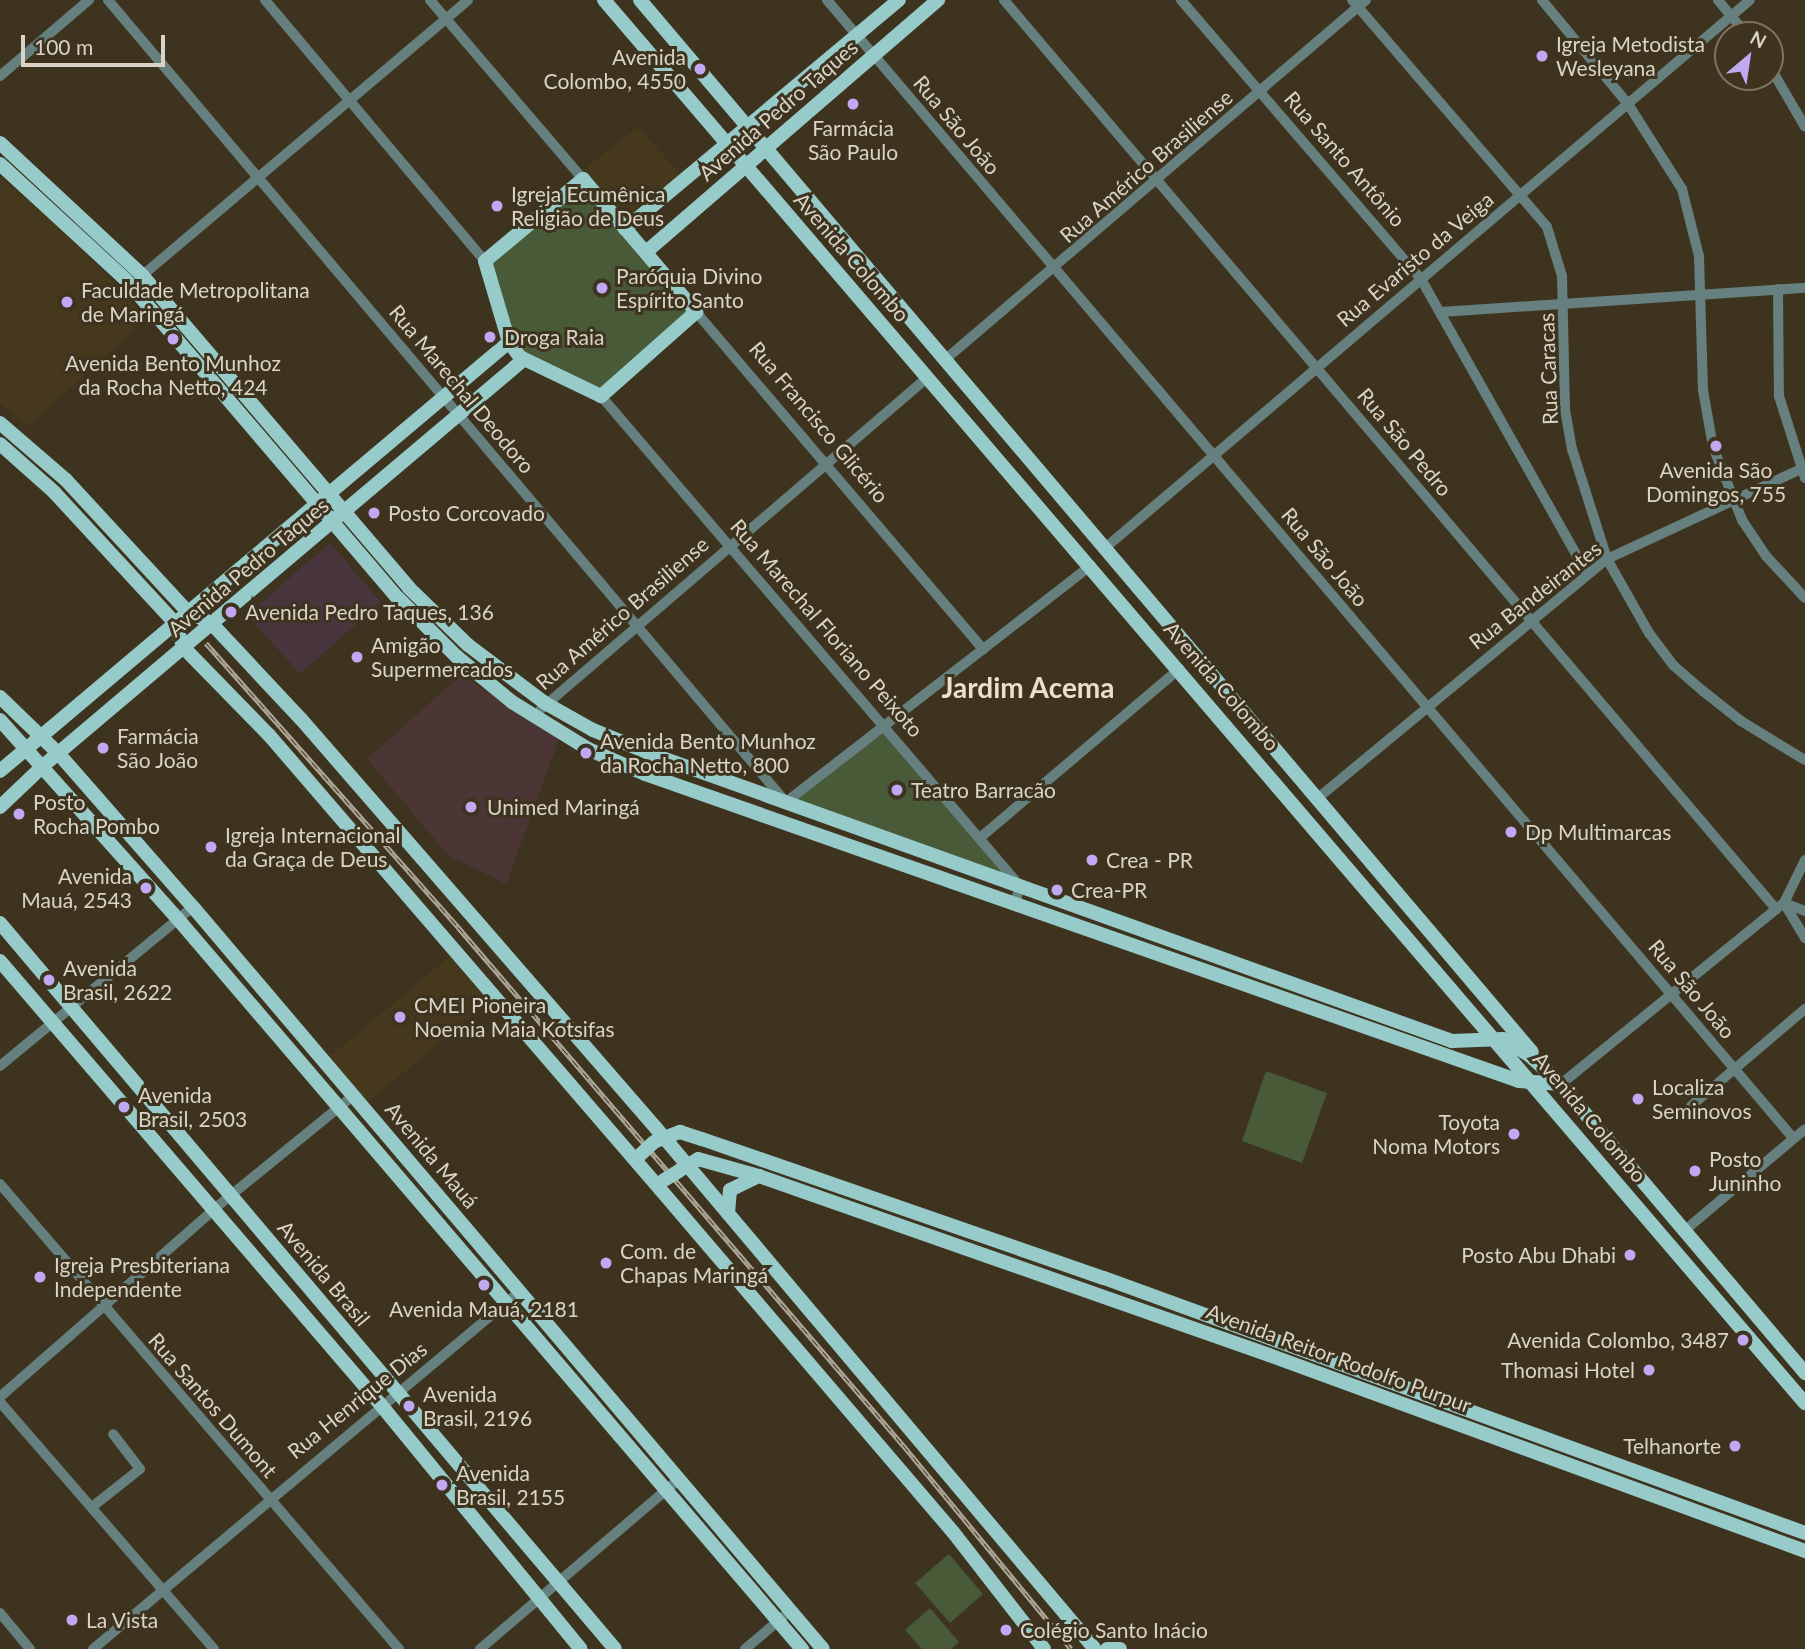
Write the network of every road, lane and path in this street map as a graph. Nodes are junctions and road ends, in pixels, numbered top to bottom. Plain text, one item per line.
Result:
1 (89, 0) edge
2 (108, 0) edge
3 (265, 0) edge
4 (430, 0) edge
5 (468, 0) edge
6 (604, 0) edge
7 (640, 0) edge
8 (827, 0) edge
9 (899, 0) edge
10 (938, 0) edge
11 (1004, 0) edge
12 (1181, 0) edge
13 (1542, 0) edge
14 (1718, 0) edge
15 (1750, 0) edge
16 (1359, 2) edge
17 (1731, 16) junction
18 (446, 19) junction
19 (1735, 21) edge
20 (857, 36) junction
21 (873, 54) junction
22 (0, 76) edge
23 (1784, 91) edge
24 (1262, 92) junction
25 (351, 100) junction
26 (1628, 104) junction
27 (748, 126) junction
28 (1805, 127) edge
29 (0, 143) edge
30 (727, 144) junction
31 (765, 149) junction
32 (0, 164) edge
33 (747, 167) junction
34 (259, 178) junction
35 (583, 179) junction
36 (1156, 182) junction
37 (59, 193) junction
38 (1522, 194) junction
39 (48, 205) junction
40 (625, 229) junction
41 (646, 252) junction
42 (485, 261) junction
43 (1053, 270) junction
44 (142, 275) junction
45 (1422, 279) junction
46 (131, 285) junction
47 (1805, 288) edge
48 (1778, 289) junction
49 (1702, 295) junction
50 (1564, 302) junction
51 (696, 312) junction
52 (1441, 312) junction
53 (509, 342) junction
54 (947, 358) junction
55 (523, 360) junction
56 (1317, 368) junction
57 (928, 377) junction
58 (443, 396) junction
59 (601, 396) junction
60 (457, 413) junction
61 (0, 423) edge
62 (266, 433) junction
63 (0, 444) edge
64 (1017, 445) junction
65 (998, 456) junction
66 (1214, 456) junction
67 (1029, 459) junction
68 (826, 464) junction
69 (1010, 471) junction
70 (1803, 472) edge
71 (66, 480) junction
72 (54, 492) junction
73 (321, 499) junction
74 (1734, 503) junction
75 (338, 520) junction
76 (730, 545) junction
77 (1105, 548) junction
78 (1607, 559) junction
79 (1091, 565) junction
80 (1587, 574) junction
81 (404, 593) junction
82 (1805, 598) edge
83 (187, 611) junction
84 (1530, 619) junction
85 (174, 622) junction
86 (212, 624) junction
87 (636, 625) junction
88 (184, 648) junction
89 (983, 649) junction
90 (1179, 669) junction
91 (1228, 692) junction
92 (1199, 694) junction
93 (0, 697) edge
94 (545, 703) junction
95 (1428, 708) junction
96 (536, 717) junction
97 (0, 720) edge
98 (886, 725) junction
99 (41, 736) junction
100 (27, 747) junction
101 (58, 753) junction
102 (1805, 760) edge
103 (44, 765) junction
104 (0, 771) edge
105 (1318, 798) junction
106 (786, 802) junction
107 (0, 807) edge
108 (780, 821) junction
109 (981, 838) junction
110 (1805, 860) edge
111 (1020, 886) junction
112 (1015, 903) junction
113 (1780, 906) junction
114 (193, 907) junction
115 (1805, 911) edge
116 (177, 919) junction
117 (0, 923) edge
118 (1803, 929) edge
119 (1406, 934) junction
120 (1440, 944) junction
121 (0, 961) edge
122 (1292, 981) junction
123 (1672, 996) junction
124 (1286, 998) junction
125 (69, 1006) junction
126 (1805, 1009) edge
127 (52, 1020) junction
128 (1494, 1037) junction
129 (0, 1066) edge
130 (1734, 1068) junction
131 (1560, 1084) junction
132 (1536, 1086) junction
133 (354, 1095) junction
134 (1691, 1106) dead end
135 (338, 1107) junction
136 (1805, 1129) edge
137 (1793, 1138) junction
138 (659, 1140) junction
139 (638, 1159) junction
140 (683, 1168) junction
141 (759, 1176) junction
142 (658, 1180) junction
143 (0, 1184) edge
144 (231, 1196) junction
145 (861, 1196) junction
146 (215, 1209) junction
147 (856, 1210) junction
148 (728, 1213) junction
149 (1684, 1231) junction
150 (519, 1292) junction
151 (505, 1303) junction
152 (104, 1306) junction
153 (1179, 1306) junction
154 (1174, 1320) junction
155 (1744, 1330) junction
156 (1777, 1339) junction
157 (1805, 1373) edge
158 (1412, 1389) junction
159 (397, 1392) junction
160 (0, 1399) edge
161 (1805, 1403) edge
162 (381, 1405) junction
163 (1407, 1405) junction
164 (1475, 1412) junction
165 (1469, 1428) junction
166 (1519, 1428) junction
167 (113, 1434) dead end
168 (1513, 1444) junction
169 (678, 1480) junction
170 (1662, 1480) junction
171 (664, 1491) junction
172 (1656, 1496) junction
173 (268, 1498) junction
174 (92, 1507) junction
175 (1778, 1523) junction
176 (1805, 1533) edge
177 (1773, 1539) junction
178 (1805, 1551) edge
179 (559, 1584) junction
180 (164, 1590) junction
181 (540, 1600) junction
182 (790, 1611) junction
183 (0, 1613) edge
184 (778, 1621) junction
185 (30, 1649) edge
186 (93, 1649) edge
187 (214, 1649) edge
188 (399, 1649) edge
189 (480, 1649) edge
190 (581, 1649) edge
191 (615, 1649) edge
192 (746, 1649) edge
193 (802, 1649) edge
194 (823, 1649) edge
195 (1045, 1649) edge
196 (1093, 1649) edge
197 (1107, 1649) edge
198 (1120, 1649) edge

1 - 22 street
2 - 34 street, Rua Marechal Deodoro
3 - 25 street
4 - 18 street, Rua Francisco Glicério
5 - 18 street
6 - 30 main road, Avenida Colombo
7 - 27 main road, Avenida Colombo
8 - 20 street, Rua São João
9 - 20 main road, Avenida Pedro Taques
10 - 21 main road, Avenida Pedro Taques
11 - 36 street, Rua São Pedro
12 - 24 street, Rua Santo Antônio
13 - 26 street
14 - 17 street
15 - 17 street, Rua Evaristo da Veiga
16 - 24 street, Rua Américo Brasiliense
16 - 38 street, Rua Caracas
17 - 19 street
17 - 26 street, Rua Evaristo da Veiga
18 - 25 street
18 - 35 street, Rua Francisco Glicério
20 - 21 street, Rua São João
20 - 27 main road, Avenida Pedro Taques
21 - 31 main road, Avenida Pedro Taques
21 - 43 street, Rua São João
23 - 28 street
24 - 36 street, Rua Américo Brasiliense
24 - 45 street, Rua Santo Antônio
25 - 34 street
25 - 42 street
26 - 38 street, Rua Evaristo da Veiga
26 - 49 street
27 - 30 main road, Avenida Pedro Taques
27 - 31 main road, Avenida Colombo
29 - 37 main road
30 - 33 main road, Avenida Colombo
30 - 40 main road, Avenida Pedro Taques
31 - 33 main road, Avenida Pedro Taques
31 - 54 main road, Avenida Colombo
32 - 39 main road
33 - 41 main road, Avenida Pedro Taques
33 - 57 main road, Avenida Colombo
34 - 44 street
34 - 58 street, Rua Marechal Deodoro
35 - 40 main road, Rua Francisco Glicério
35 - 42 main road
36 - 43 street, Rua Américo Brasiliense
36 - 56 street, Rua São Pedro
37 - 39 main road
37 - 44 main road
38 - 45 street, Rua Evaristo da Veiga
38 - 50 street, Rua Caracas
39 - 46 main road
40 - 41 main road, Rua Francisco Glicério
41 - 51 main road, Rua Francisco Glicério
42 - 53 main road
43 - 54 street, Rua Américo Brasiliense
43 - 66 street, Rua São João
44 - 46 street
44 - 62 main road
45 - 52 street, Rua Santo Antônio
45 - 56 street, Rua Evaristo da Veiga
46 - 62 main road
47 - 48 street
48 - 49 street
48 - 70 street
49 - 50 street
49 - 74 street
50 - 52 street
50 - 78 street, Rua Caracas
51 - 59 main road
51 - 68 street, Rua Francisco Glicério
52 - 80 street, Rua Santo Antônio
53 - 55 main road
53 - 58 main road, Avenida Pedro Taques
54 - 64 main road, Avenida Colombo
55 - 59 main road
55 - 60 main road, Avenida Pedro Taques
56 - 66 street, Rua Evaristo da Veiga
56 - 84 street, Rua São Pedro
57 - 65 main road, Avenida Colombo
57 - 68 street, Rua Américo Brasiliense
58 - 60 street, Rua Marechal Deodoro
58 - 73 main road, Avenida Pedro Taques
59 - 76 street, Rua Marechal Floriano Peixoto
60 - 75 main road, Avenida Pedro Taques
60 - 87 street, Rua Marechal Deodoro
61 - 71 main road
62 - 73 main road
63 - 72 main road
64 - 65 main road
64 - 67 main road, Avenida Colombo
65 - 69 main road, Avenida Colombo
66 - 77 street, Rua Evaristo da Veiga
66 - 95 street, Rua São João
67 - 69 main road
67 - 77 main road, Avenida Colombo
68 - 76 street, Rua Américo Brasiliense
68 - 89 street, Rua Francisco Glicério
69 - 79 main road, Avenida Colombo
70 - 74 street, Rua Bandeirantes
71 - 72 main road
71 - 83 main road
72 - 85 main road
73 - 75 main road
73 - 83 main road, Avenida Pedro Taques
74 - 78 street, Rua Bandeirantes
74 - 82 street
75 - 81 main road
75 - 86 main road, Avenida Pedro Taques
76 - 87 street, Rua Américo Brasiliense
76 - 98 street, Rua Marechal Floriano Peixoto
77 - 91 main road, Avenida Colombo
78 - 80 street, Rua Bandeirantes
78 - 102 street, Rua Caracas
79 - 89 street
79 - 90 main road, Avenida Colombo
80 - 84 street, Rua Bandeirantes
81 - 94 main road
81 - 96 main road
83 - 85 main road, Avenida Pedro Taques
83 - 86 main road
84 - 95 street, Rua Bandeirantes
84 - 113 street, Rua São Pedro
85 - 88 main road
85 - 99 main road, Avenida Pedro Taques
86 - 88 main road, Avenida Pedro Taques
86 - 138 main road
87 - 94 street, Rua Américo Brasiliense
87 - 106 street, Rua Marechal Deodoro
88 - 101 main road, Avenida Pedro Taques
88 - 139 main road
89 - 98 street
90 - 92 main road, Avenida Colombo
90 - 109 street
91 - 92 main road
91 - 105 main road, Avenida Colombo
92 - 119 main road, Avenida Colombo
93 - 99 main road, Avenida Mauá
94 - 96 street, Rua Américo Brasiliense
94 - 106 main road
95 - 105 street, Rua Bandeirantes
95 - 123 street, Rua São João
96 - 108 main road
97 - 100 main road, Avenida Mauá
98 - 106 street
98 - 109 street, Rua Marechal Floriano Peixoto
99 - 100 main road, Avenida Pedro Taques
99 - 101 main road, Avenida Mauá
100 - 103 main road, Avenida Mauá
100 - 104 main road, Avenida Pedro Taques
101 - 103 main road, Avenida Pedro Taques
101 - 114 main road, Avenida Mauá
103 - 107 main road, Avenida Pedro Taques
103 - 116 main road, Avenida Mauá
105 - 120 main road, Avenida Colombo
106 - 108 street
106 - 111 main road
108 - 112 main road
109 - 111 street, Rua Marechal Floriano Peixoto
110 - 113 street
111 - 112 street
111 - 122 main road
112 - 124 main road
113 - 115 street
113 - 118 street, Rua São Pedro
113 - 123 street
114 - 116 street
114 - 133 main road, Avenida Mauá
116 - 125 street
116 - 135 main road, Avenida Mauá
117 - 125 main road, Avenida Brasil
119 - 120 main road
119 - 128 main road, Avenida Colombo
120 - 131 main road, Avenida Colombo
121 - 127 main road, Avenida Brasil
122 - 124 main road
122 - 128 main road
123 - 130 street, Rua São João
123 - 131 street
124 - 132 main road
125 - 127 street
125 - 144 main road, Avenida Brasil
126 - 130 street
127 - 129 street
127 - 146 main road, Avenida Brasil
128 - 131 main road
128 - 132 main road, Avenida Colombo
130 - 134 street
130 - 137 street, Rua São João
131 - 132 main road
131 - 149 main road, Avenida Colombo
132 - 155 main road, Avenida Colombo
133 - 135 street
133 - 150 main road, Avenida Mauá
135 - 144 street
135 - 151 main road, Avenida Mauá
136 - 137 street
137 - 149 street
138 - 139 main road, bridge
138 - 140 main road
138 - 145 main road, Avenida Reitor Rodolfo Purpur
139 - 142 main road
140 - 141 main road, Avenida Reitor Rodolfo Purpur
140 - 142 main road, bridge
140 - 148 main road
141 - 147 main road, Avenida Reitor Rodolfo Purpur
141 - 148 main road
142 - 195 main road
143 - 152 street, Rua Santos Dumont
144 - 146 street
144 - 159 main road, Avenida Brasil
145 - 147 main road
145 - 153 main road, Avenida Reitor Rodolfo Purpur
146 - 152 street
146 - 162 main road, Avenida Brasil
147 - 154 main road, Avenida Reitor Rodolfo Purpur
148 - 196 main road
149 - 156 main road, Avenida Colombo
150 - 151 street, Rua Henrique Dias
150 - 169 main road, Avenida Mauá
151 - 159 street, Rua Henrique Dias
151 - 171 main road, Avenida Mauá
152 - 160 street
152 - 173 street, Rua Santos Dumont
153 - 154 main road
153 - 158 main road, Avenida Reitor Rodolfo Purpur
154 - 163 main road, Avenida Reitor Rodolfo Purpur
155 - 156 main road
155 - 161 main road, Avenida Colombo
156 - 157 main road, Avenida Colombo
158 - 163 main road
158 - 164 main road, Avenida Reitor Rodolfo Purpur
159 - 162 street, Rua Henrique Dias
159 - 179 main road, Avenida Brasil
160 - 174 street
162 - 173 street, Rua Henrique Dias
162 - 181 main road, Avenida Brasil
163 - 165 main road, Avenida Reitor Rodolfo Purpur
164 - 165 main road
164 - 166 main road, Avenida Reitor Rodolfo Purpur
165 - 168 main road, Avenida Reitor Rodolfo Purpur
166 - 168 main road
166 - 170 main road, Avenida Reitor Rodolfo Purpur
167 - 174 street
168 - 172 main road, Avenida Reitor Rodolfo Purpur
169 - 171 street
169 - 182 main road, Avenida Mauá
170 - 172 main road
170 - 175 main road, Avenida Reitor Rodolfo Purpur
171 - 179 street
171 - 184 main road, Avenida Mauá
172 - 177 main road, Avenida Reitor Rodolfo Purpur
173 - 180 street, Rua Henrique Dias
173 - 188 street, Rua Santos Dumont
174 - 180 street
175 - 176 main road, Avenida Reitor Rodolfo Purpur
175 - 177 main road
177 - 178 main road, Avenida Reitor Rodolfo Purpur
179 - 181 street
179 - 191 main road, Avenida Brasil
180 - 186 street, Rua Henrique Dias
180 - 187 street
181 - 189 street
181 - 190 main road, Avenida Brasil
182 - 184 street
182 - 194 main road, Avenida Mauá
183 - 185 street
184 - 192 street
184 - 193 main road, Avenida Mauá
197 - 198 main road

